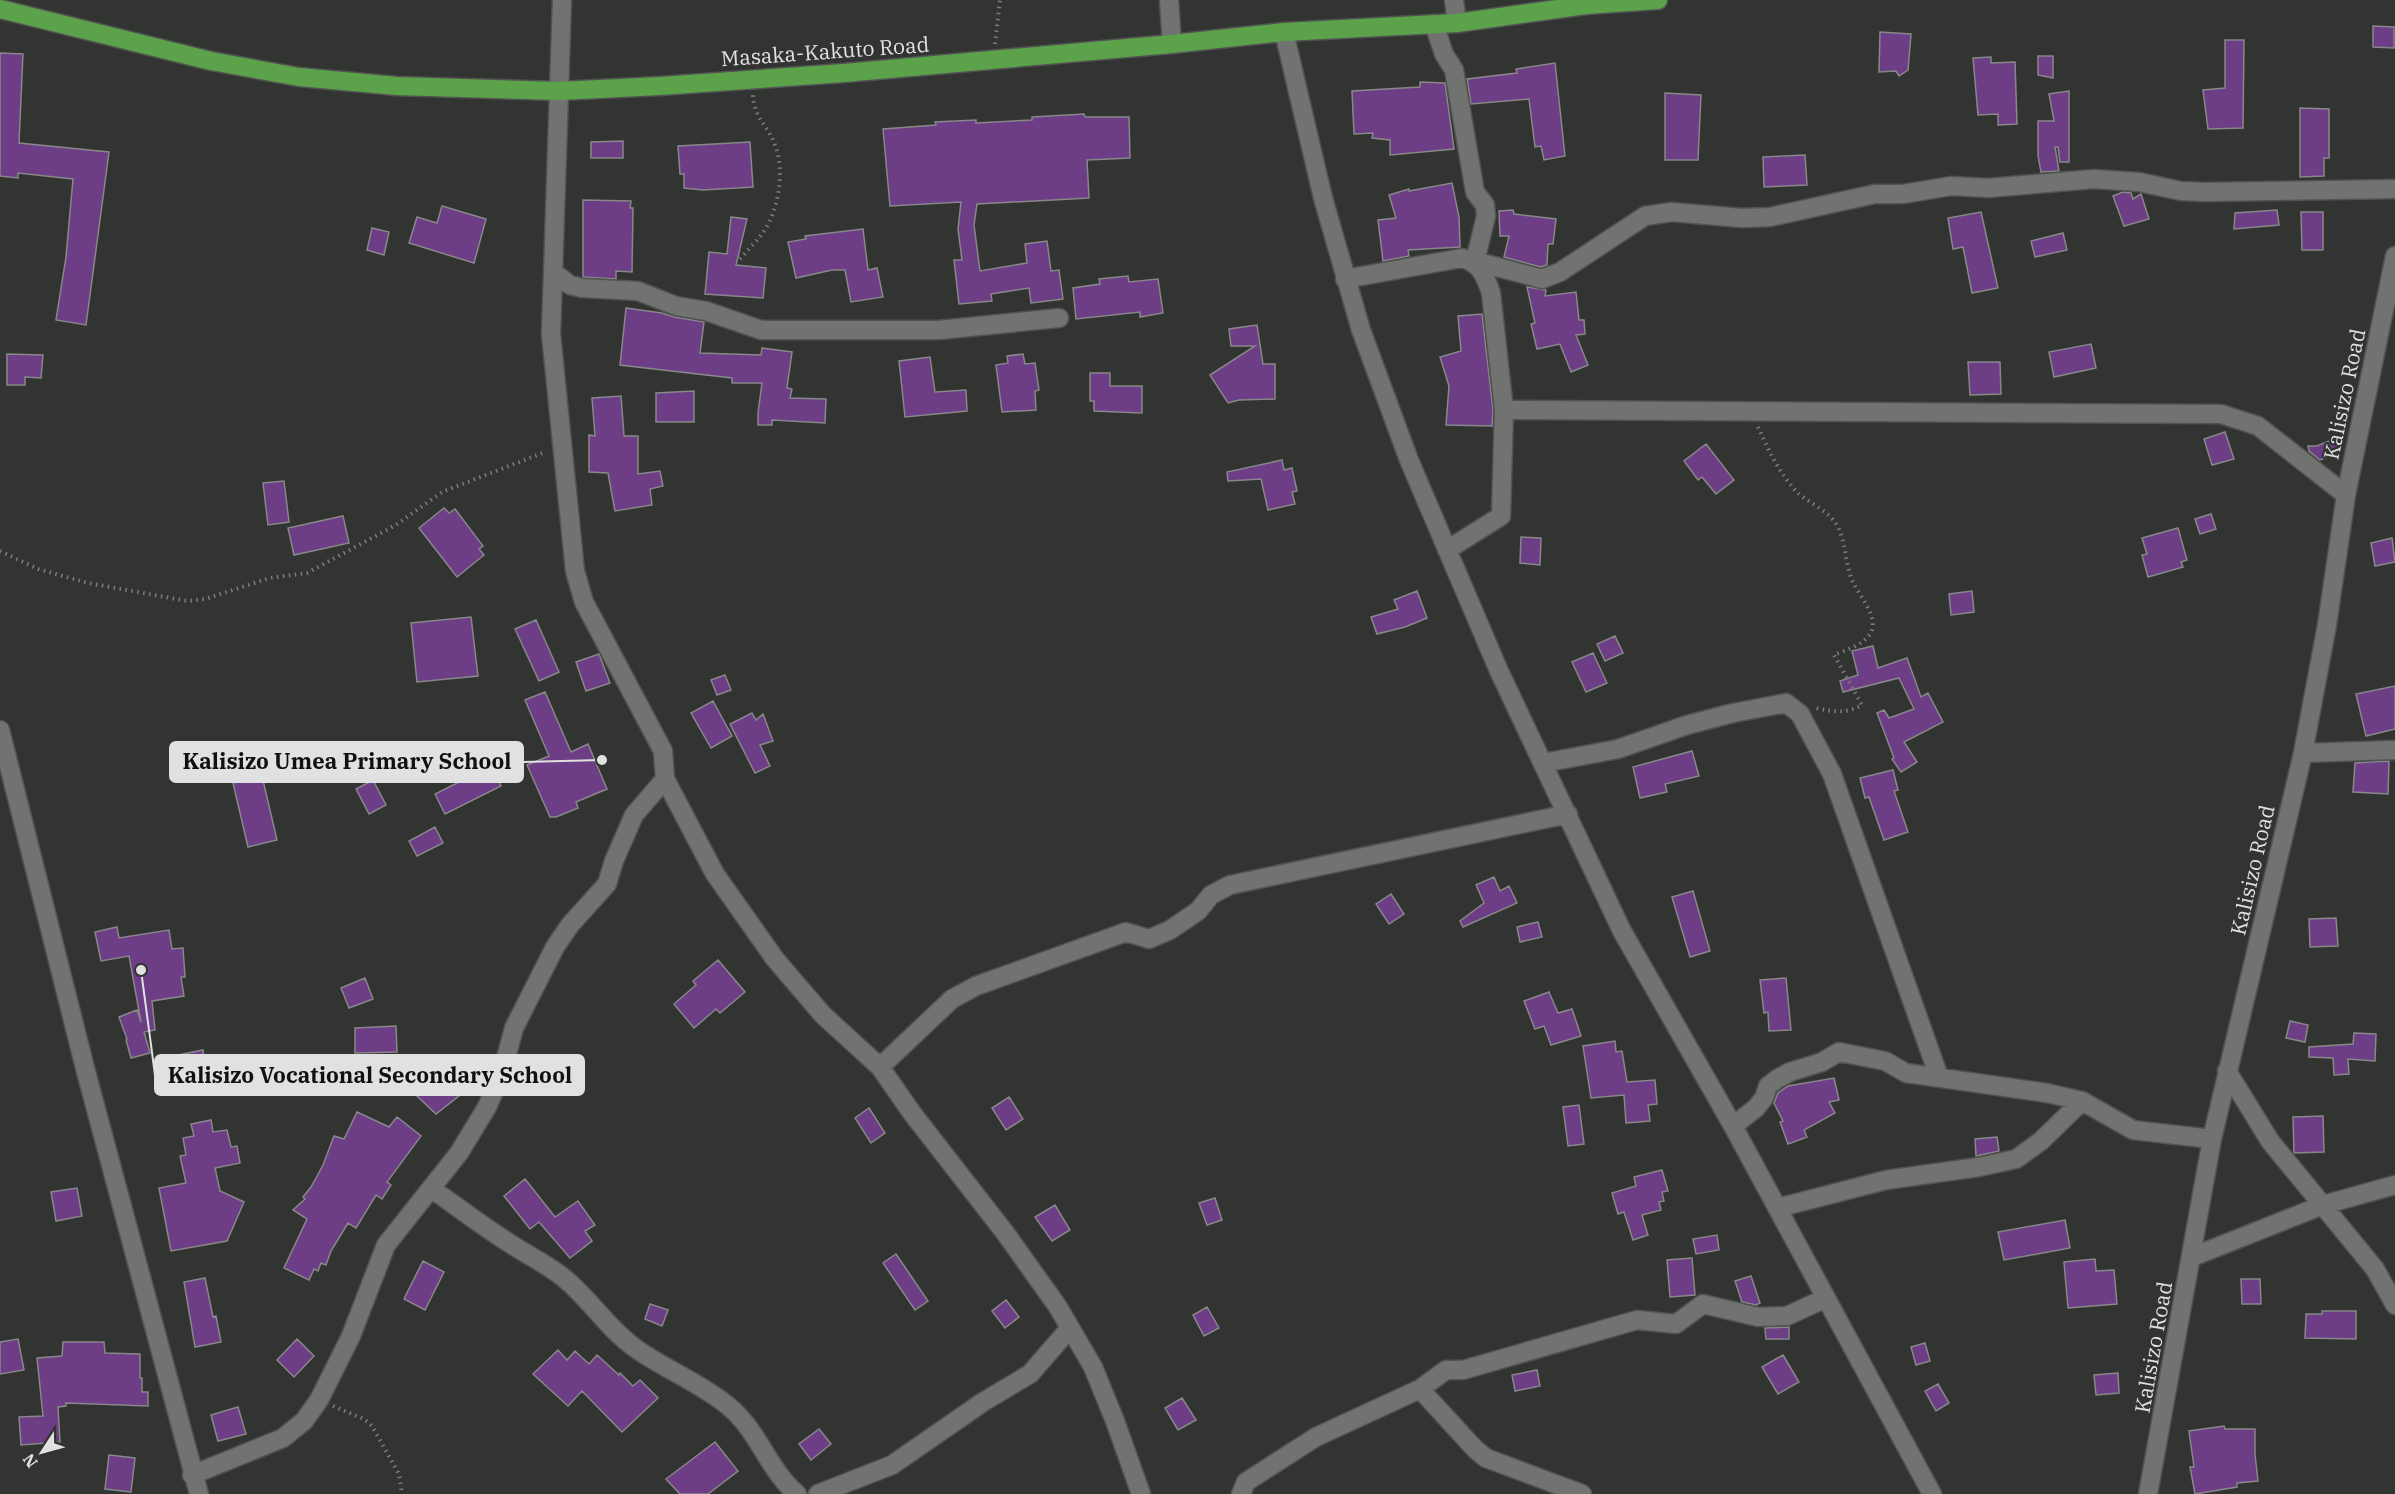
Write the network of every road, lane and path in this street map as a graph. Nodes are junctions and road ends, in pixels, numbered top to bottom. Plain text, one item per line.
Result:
1 (562, 0) edge
2 (1000, 0) edge
3 (1168, 0) edge
4 (1454, 0) edge
5 (1658, 0) edge
6 (0, 9) edge
7 (1457, 23) junction
8 (1434, 24) junction
9 (1284, 32) junction
10 (1172, 45) junction
11 (994, 60) junction
12 (752, 79) junction
13 (559, 91) junction
14 (2395, 189) edge
15 (2395, 256) edge
16 (740, 259) dead end
17 (1474, 261) junction
18 (553, 272) junction
19 (1345, 279) junction
20 (1059, 318) dead end
21 (1504, 410) junction
22 (1751, 412) junction
23 (562, 446) junction
24 (2346, 495) junction
25 (1447, 550) junction
26 (0, 551) edge
27 (1786, 703) junction
28 (0, 730) edge
29 (2395, 750) edge
30 (2303, 753) junction
31 (1543, 763) junction
32 (665, 779) junction
33 (1568, 814) junction
34 (880, 1067) junction
35 (2228, 1071) junction
36 (1939, 1077) junction
37 (2082, 1101) junction
38 (1733, 1126) junction
39 (2212, 1139) junction
40 (2395, 1185) edge
41 (432, 1189) junction
42 (2323, 1205) junction
43 (1777, 1208) junction
44 (2192, 1257) junction
45 (1826, 1298) junction
46 (2395, 1305) edge
47 (1070, 1328) junction
48 (1420, 1389) junction
49 (319, 1400) junction
50 (192, 1474) junction
51 (1927, 1492) edge
52 (193, 1494) edge
53 (199, 1494) edge
54 (402, 1494) edge
55 (797, 1494) edge
56 (818, 1494) edge
57 (1141, 1494) edge
58 (1241, 1494) edge
59 (1582, 1494) edge
60 (2148, 1494) edge

1 - 13 street
2 - 11 path
3 - 10 street
4 - 7 street
5 - 7 highway, Masaka-Kakuto Road
6 - 13 highway, Masaka-Kakuto Road
7 - 8 highway, Masaka-Kakuto Road
8 - 9 highway, Masaka-Kakuto Road
8 - 17 street
9 - 10 highway, Masaka-Kakuto Road
9 - 19 street
10 - 11 highway, Masaka-Kakuto Road
11 - 12 highway, Masaka-Kakuto Road
12 - 13 highway, Masaka-Kakuto Road
12 - 16 path
13 - 18 street
14 - 17 street
15 - 24 street, Kalisizo Road
17 - 19 street
17 - 21 street
18 - 20 street
18 - 23 street
19 - 25 street
21 - 22 street
21 - 25 street
22 - 24 street
22 - 27 path
23 - 26 path
23 - 32 street
24 - 30 street, Kalisizo Road
25 - 31 street
27 - 31 street
27 - 36 street
28 - 50 street
29 - 30 street
30 - 35 street, Kalisizo Road
31 - 33 street
32 - 34 street
32 - 41 street
33 - 34 street
33 - 38 street
34 - 47 street
35 - 39 street, Kalisizo Road
35 - 42 street
36 - 37 street
36 - 38 street
37 - 39 street
37 - 43 street
38 - 43 street
39 - 44 street, Kalisizo Road
40 - 42 street
41 - 49 street
41 - 55 street
42 - 44 street
42 - 46 street
43 - 45 street
44 - 60 street, Kalisizo Road
45 - 48 street
45 - 51 street
47 - 56 street
47 - 57 street
48 - 58 street
48 - 59 street
49 - 50 street
49 - 54 path
50 - 52 street
50 - 53 street

